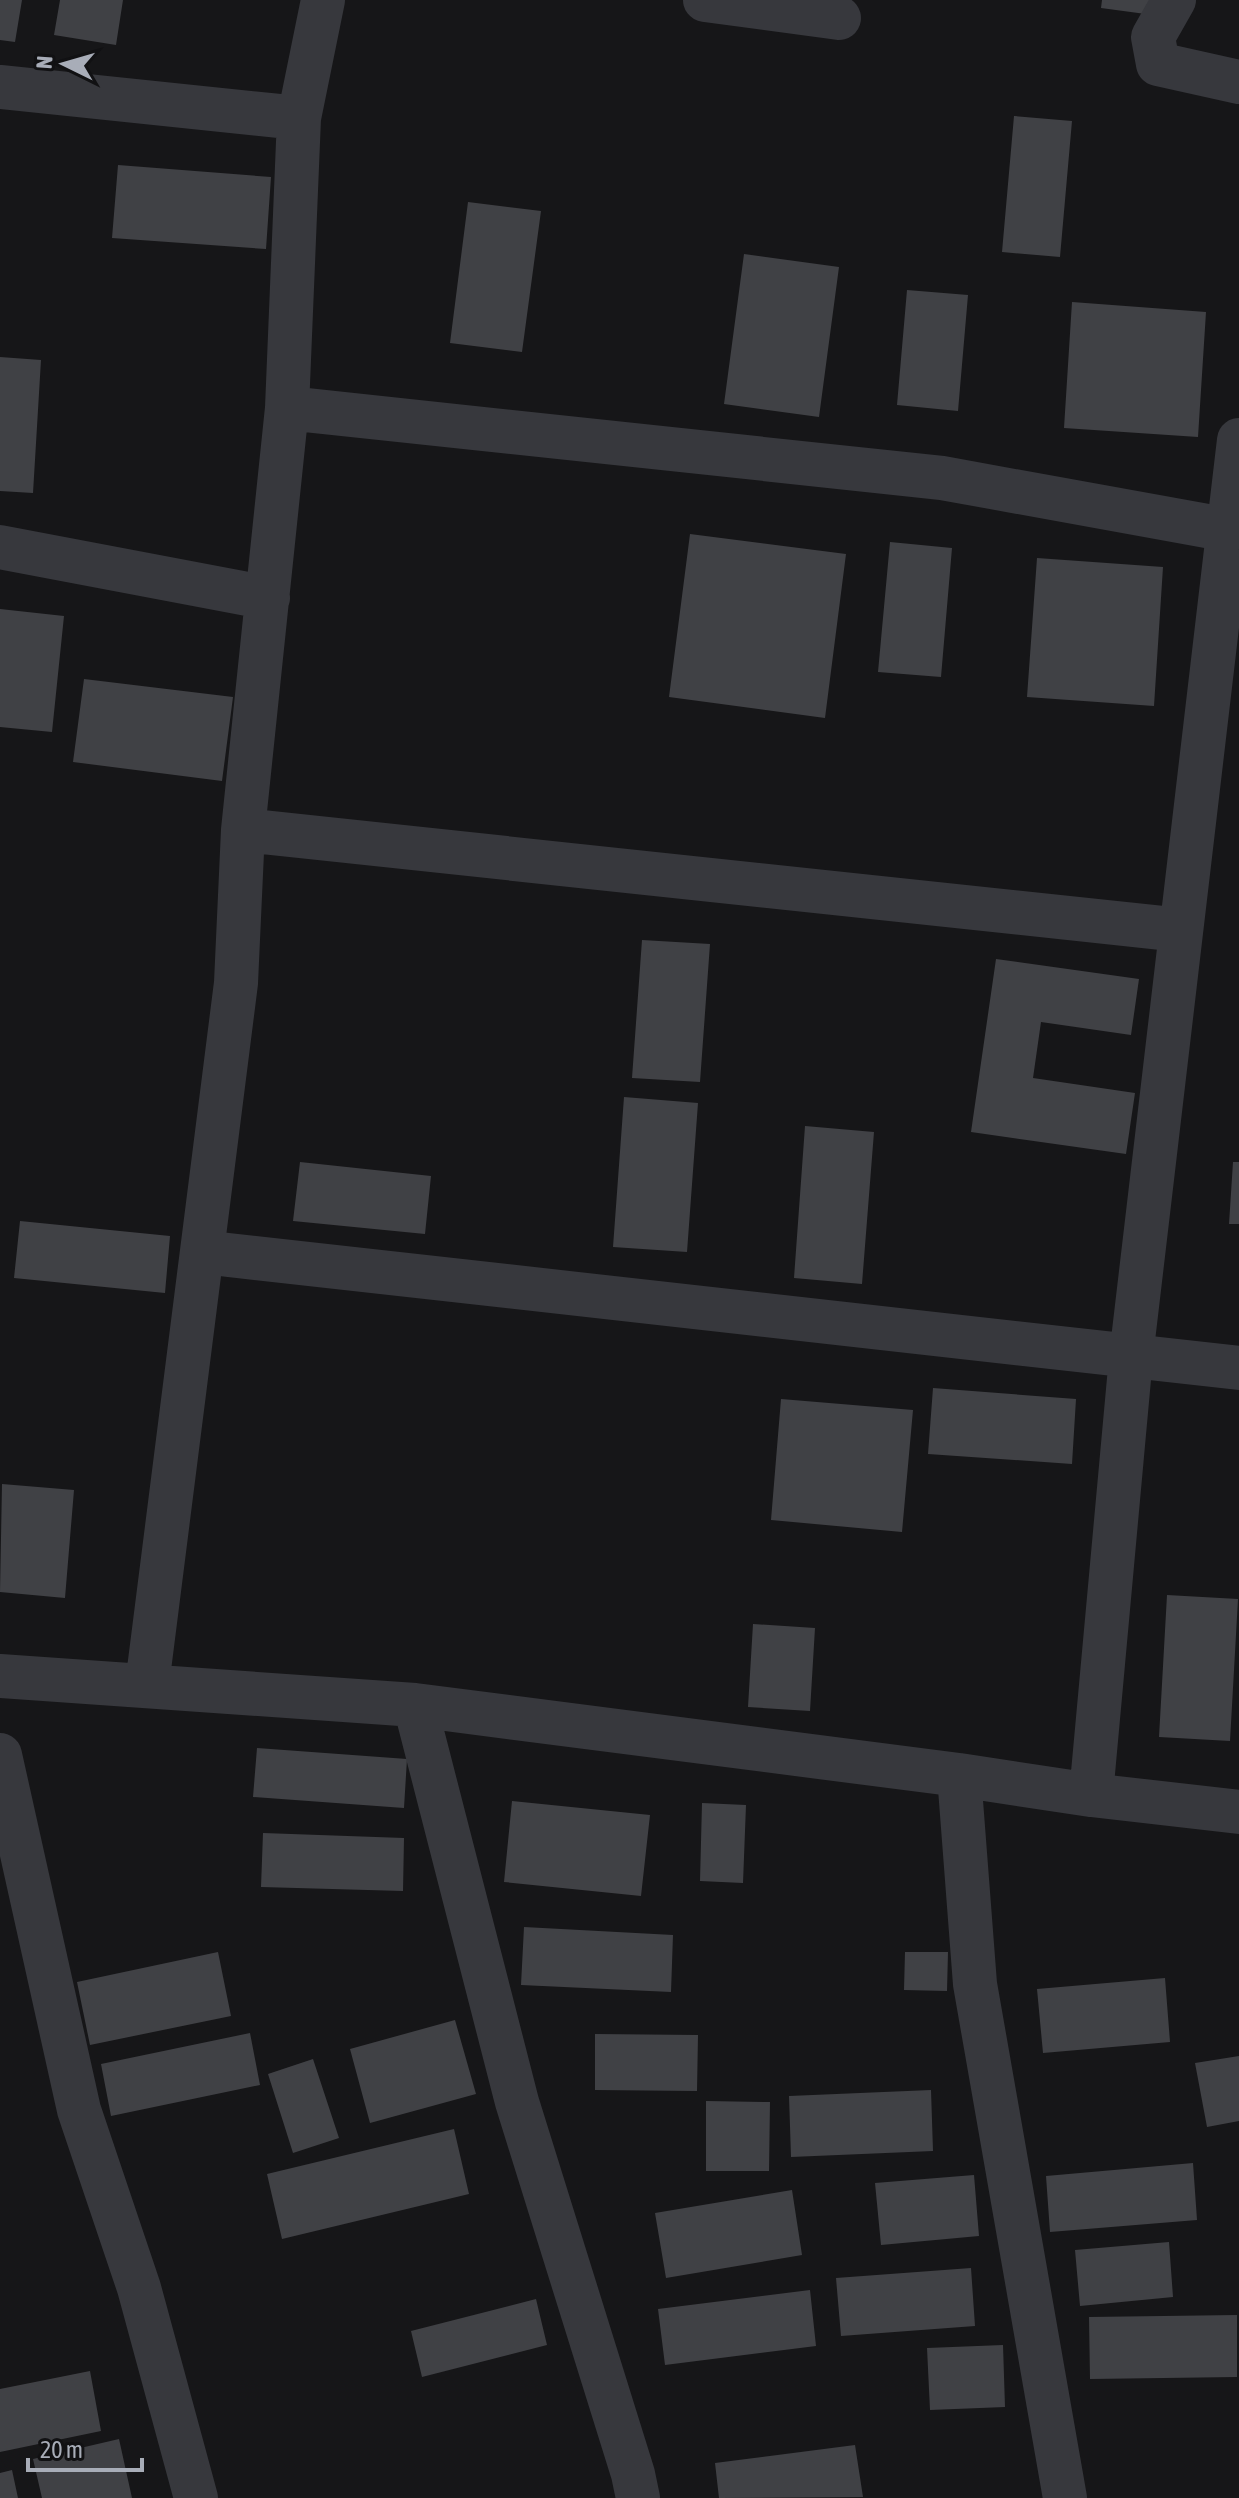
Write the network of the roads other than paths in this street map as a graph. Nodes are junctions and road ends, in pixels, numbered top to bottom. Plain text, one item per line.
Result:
1 (323, 0) edge
2 (705, 0) edge
3 (1174, 0) edge
4 (839, 18) dead end
5 (1239, 82) edge
6 (0, 87) edge
7 (299, 118) junction
8 (287, 408) junction
9 (1239, 440) edge
10 (1229, 530) junction
11 (0, 547) edge
12 (268, 598) junction
13 (243, 830) junction
14 (1181, 930) junction
15 (202, 1252) junction
16 (1131, 1357) junction
17 (1239, 1368) edge
18 (0, 1676) edge
19 (147, 1685) junction
20 (415, 1705) junction
21 (0, 1755) edge
22 (959, 1775) junction
23 (1091, 1795) junction
24 (1239, 1812) edge
25 (196, 2498) edge
26 (638, 2498) edge
27 (1065, 2498) edge

1 - 7 street
2 - 4 street
3 - 5 street
6 - 7 street
7 - 8 street
8 - 10 street
8 - 12 street
9 - 10 street
10 - 14 street
11 - 12 street
12 - 13 street
13 - 14 street
13 - 15 street
14 - 16 street
15 - 16 street
15 - 19 street
16 - 17 street
16 - 23 street
18 - 19 street
19 - 20 street
20 - 22 street
20 - 26 street
21 - 25 street
22 - 23 street
22 - 27 street
23 - 24 street

